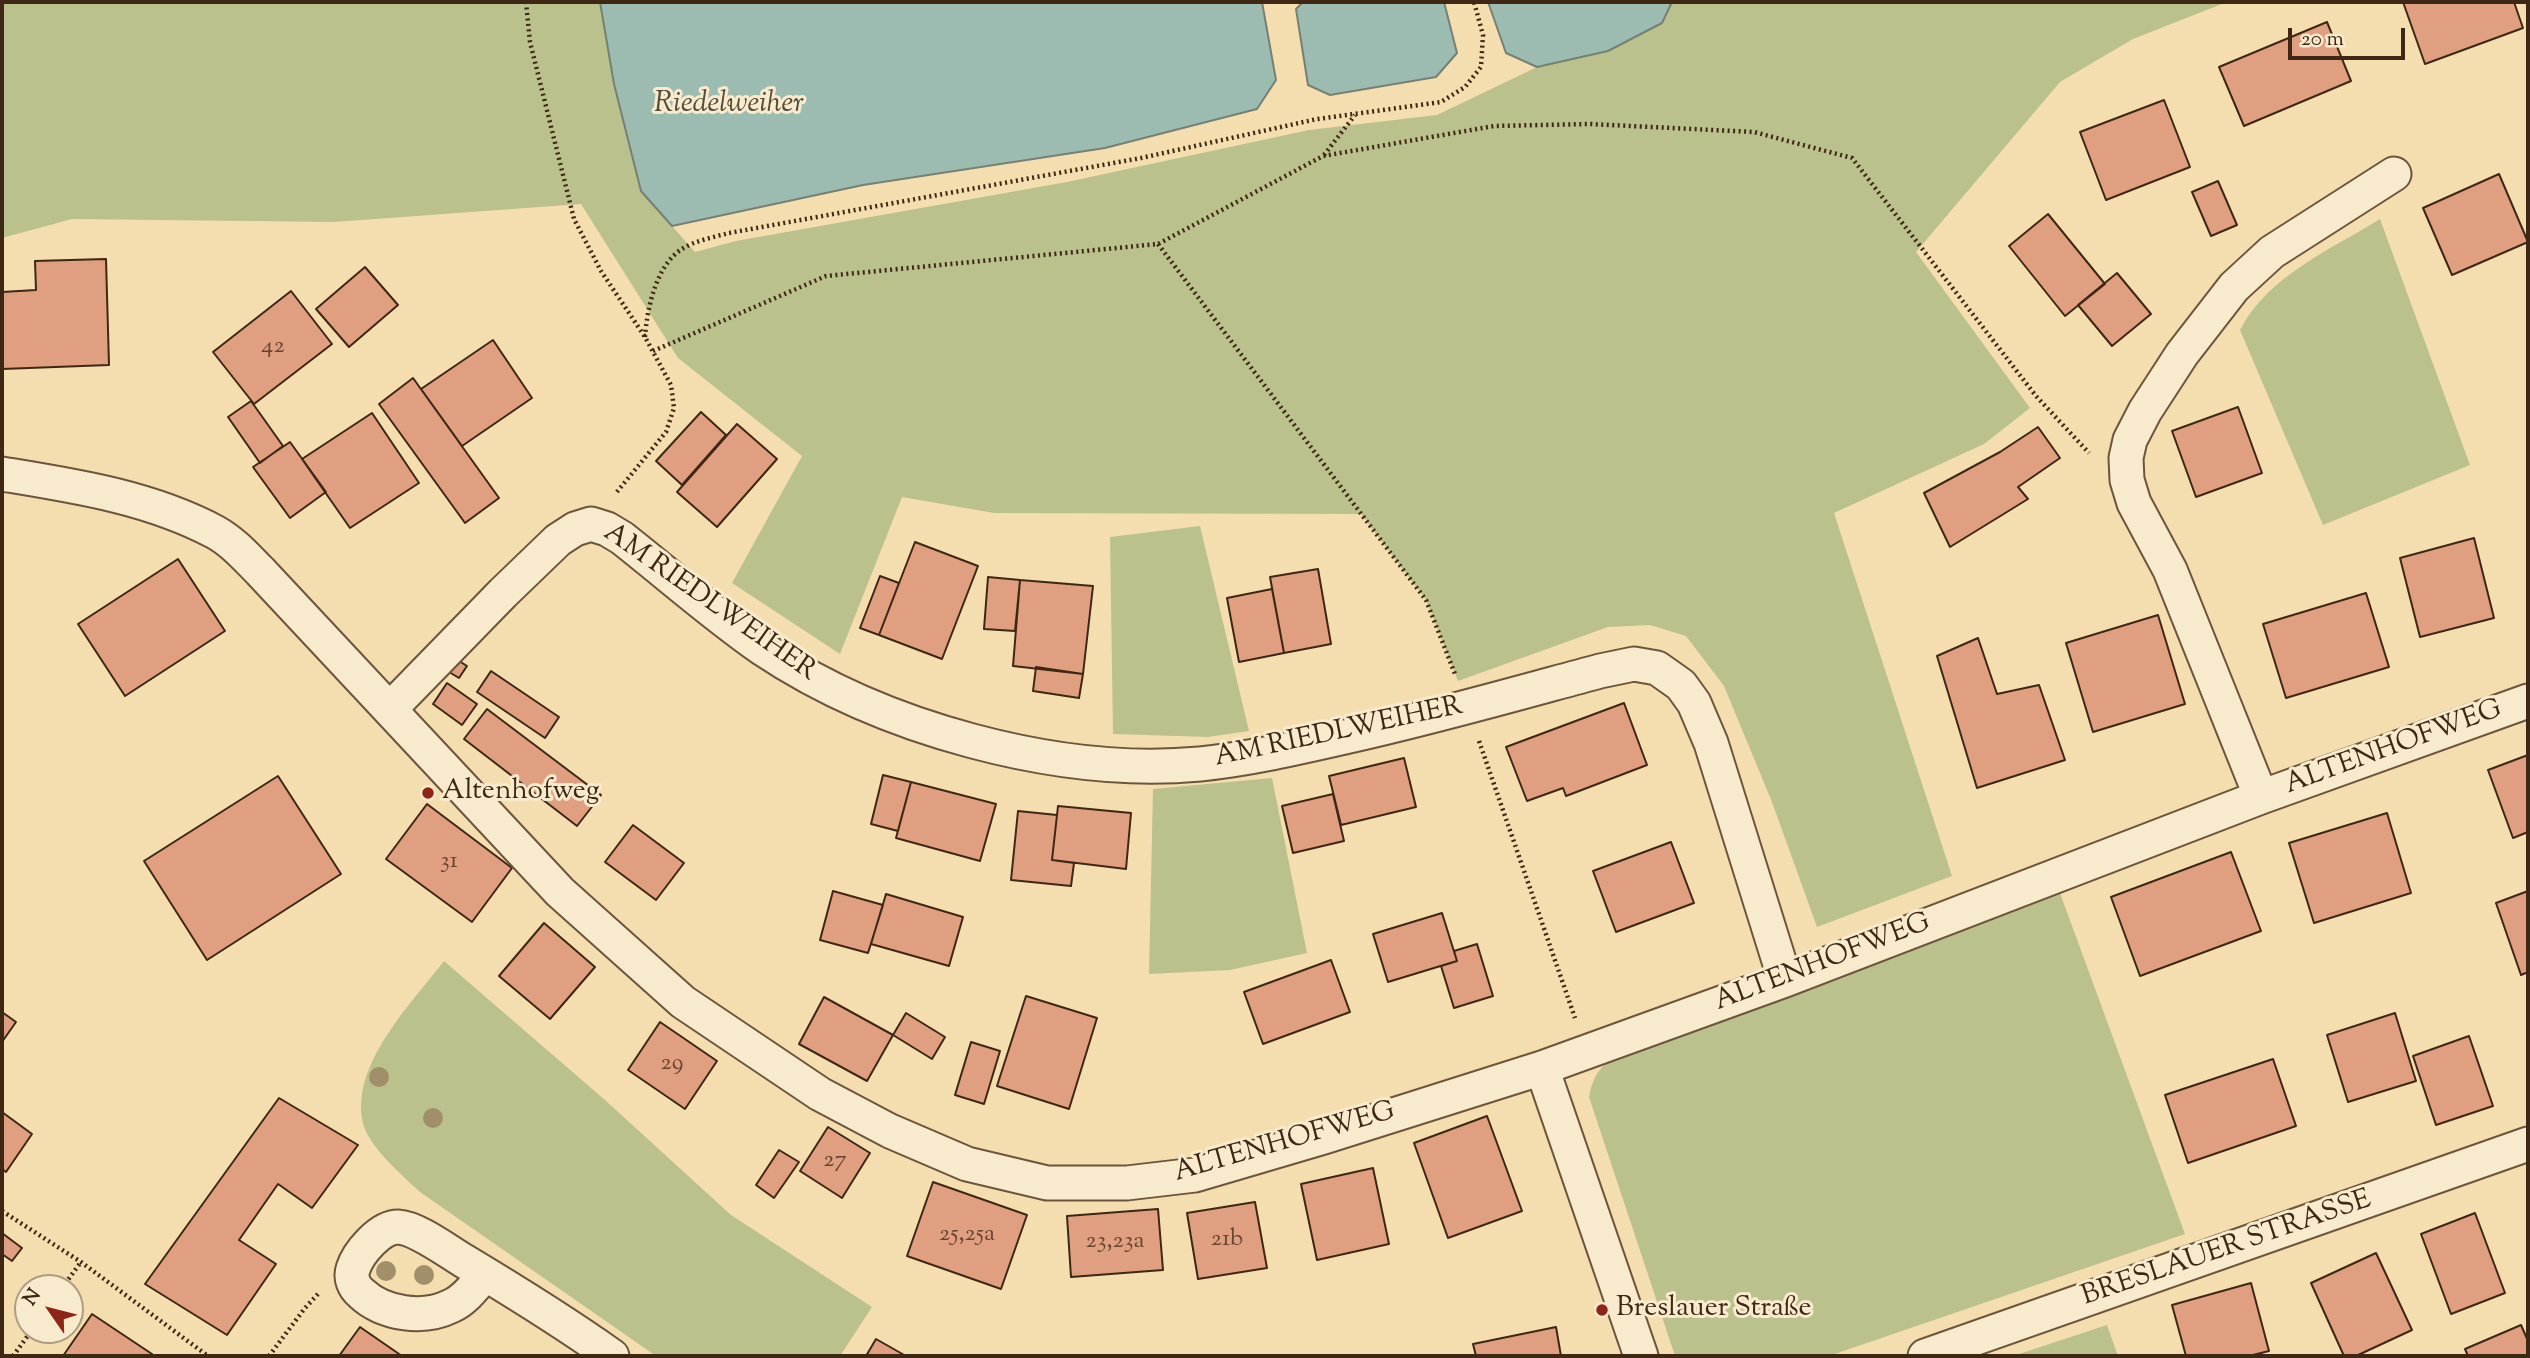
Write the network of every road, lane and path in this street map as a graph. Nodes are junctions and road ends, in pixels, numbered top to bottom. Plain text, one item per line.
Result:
1 (526, 2) edge
2 (1474, 2) edge
3 (1355, 114) junction
4 (1323, 156) junction
5 (2394, 174) dead end
6 (1158, 244) junction
7 (645, 337) junction
8 (653, 351) junction
9 (2090, 454) dead end
10 (2, 474) edge
11 (591, 524) junction
12 (2528, 701) edge
13 (1467, 706) junction
14 (390, 709) junction
15 (2261, 797) junction
16 (1785, 980) junction
17 (1587, 1051) junction
18 (1542, 1068) junction
19 (2528, 1144) edge
20 (2, 1211) edge
21 (81, 1262) junction
22 (353, 1269) junction
23 (72, 1274) edge
24 (485, 1274) junction
25 (208, 1356) edge
26 (269, 1356) edge
27 (612, 1356) edge
28 (1641, 1356) edge
29 (1925, 1356) edge

1 - 7 path
2 - 3 path
3 - 4 path
3 - 7 path
4 - 6 path
4 - 9 path
5 - 15 street, ALTENHOFWEG
6 - 8 path
6 - 13 path
7 - 8 path
8 - 11 path
10 - 14 street, ALTENHOFWEG
11 - 13 street, AM RIEDLWEIHER
11 - 14 street, AM RIEDLWEIHER
12 - 15 street, ALTENHOFWEG
13 - 16 street, AM RIEDLWEIHER
13 - 17 path
14 - 18 street, ALTENHOFWEG
15 - 16 street, ALTENHOFWEG
16 - 17 street, ALTENHOFWEG
17 - 18 street, ALTENHOFWEG
18 - 28 street
19 - 29 street, BRESLAUER STRASSE
20 - 21 path
21 - 23 path
21 - 25 path
22 - 24 street
22 - 24 street
22 - 26 path
24 - 27 street

